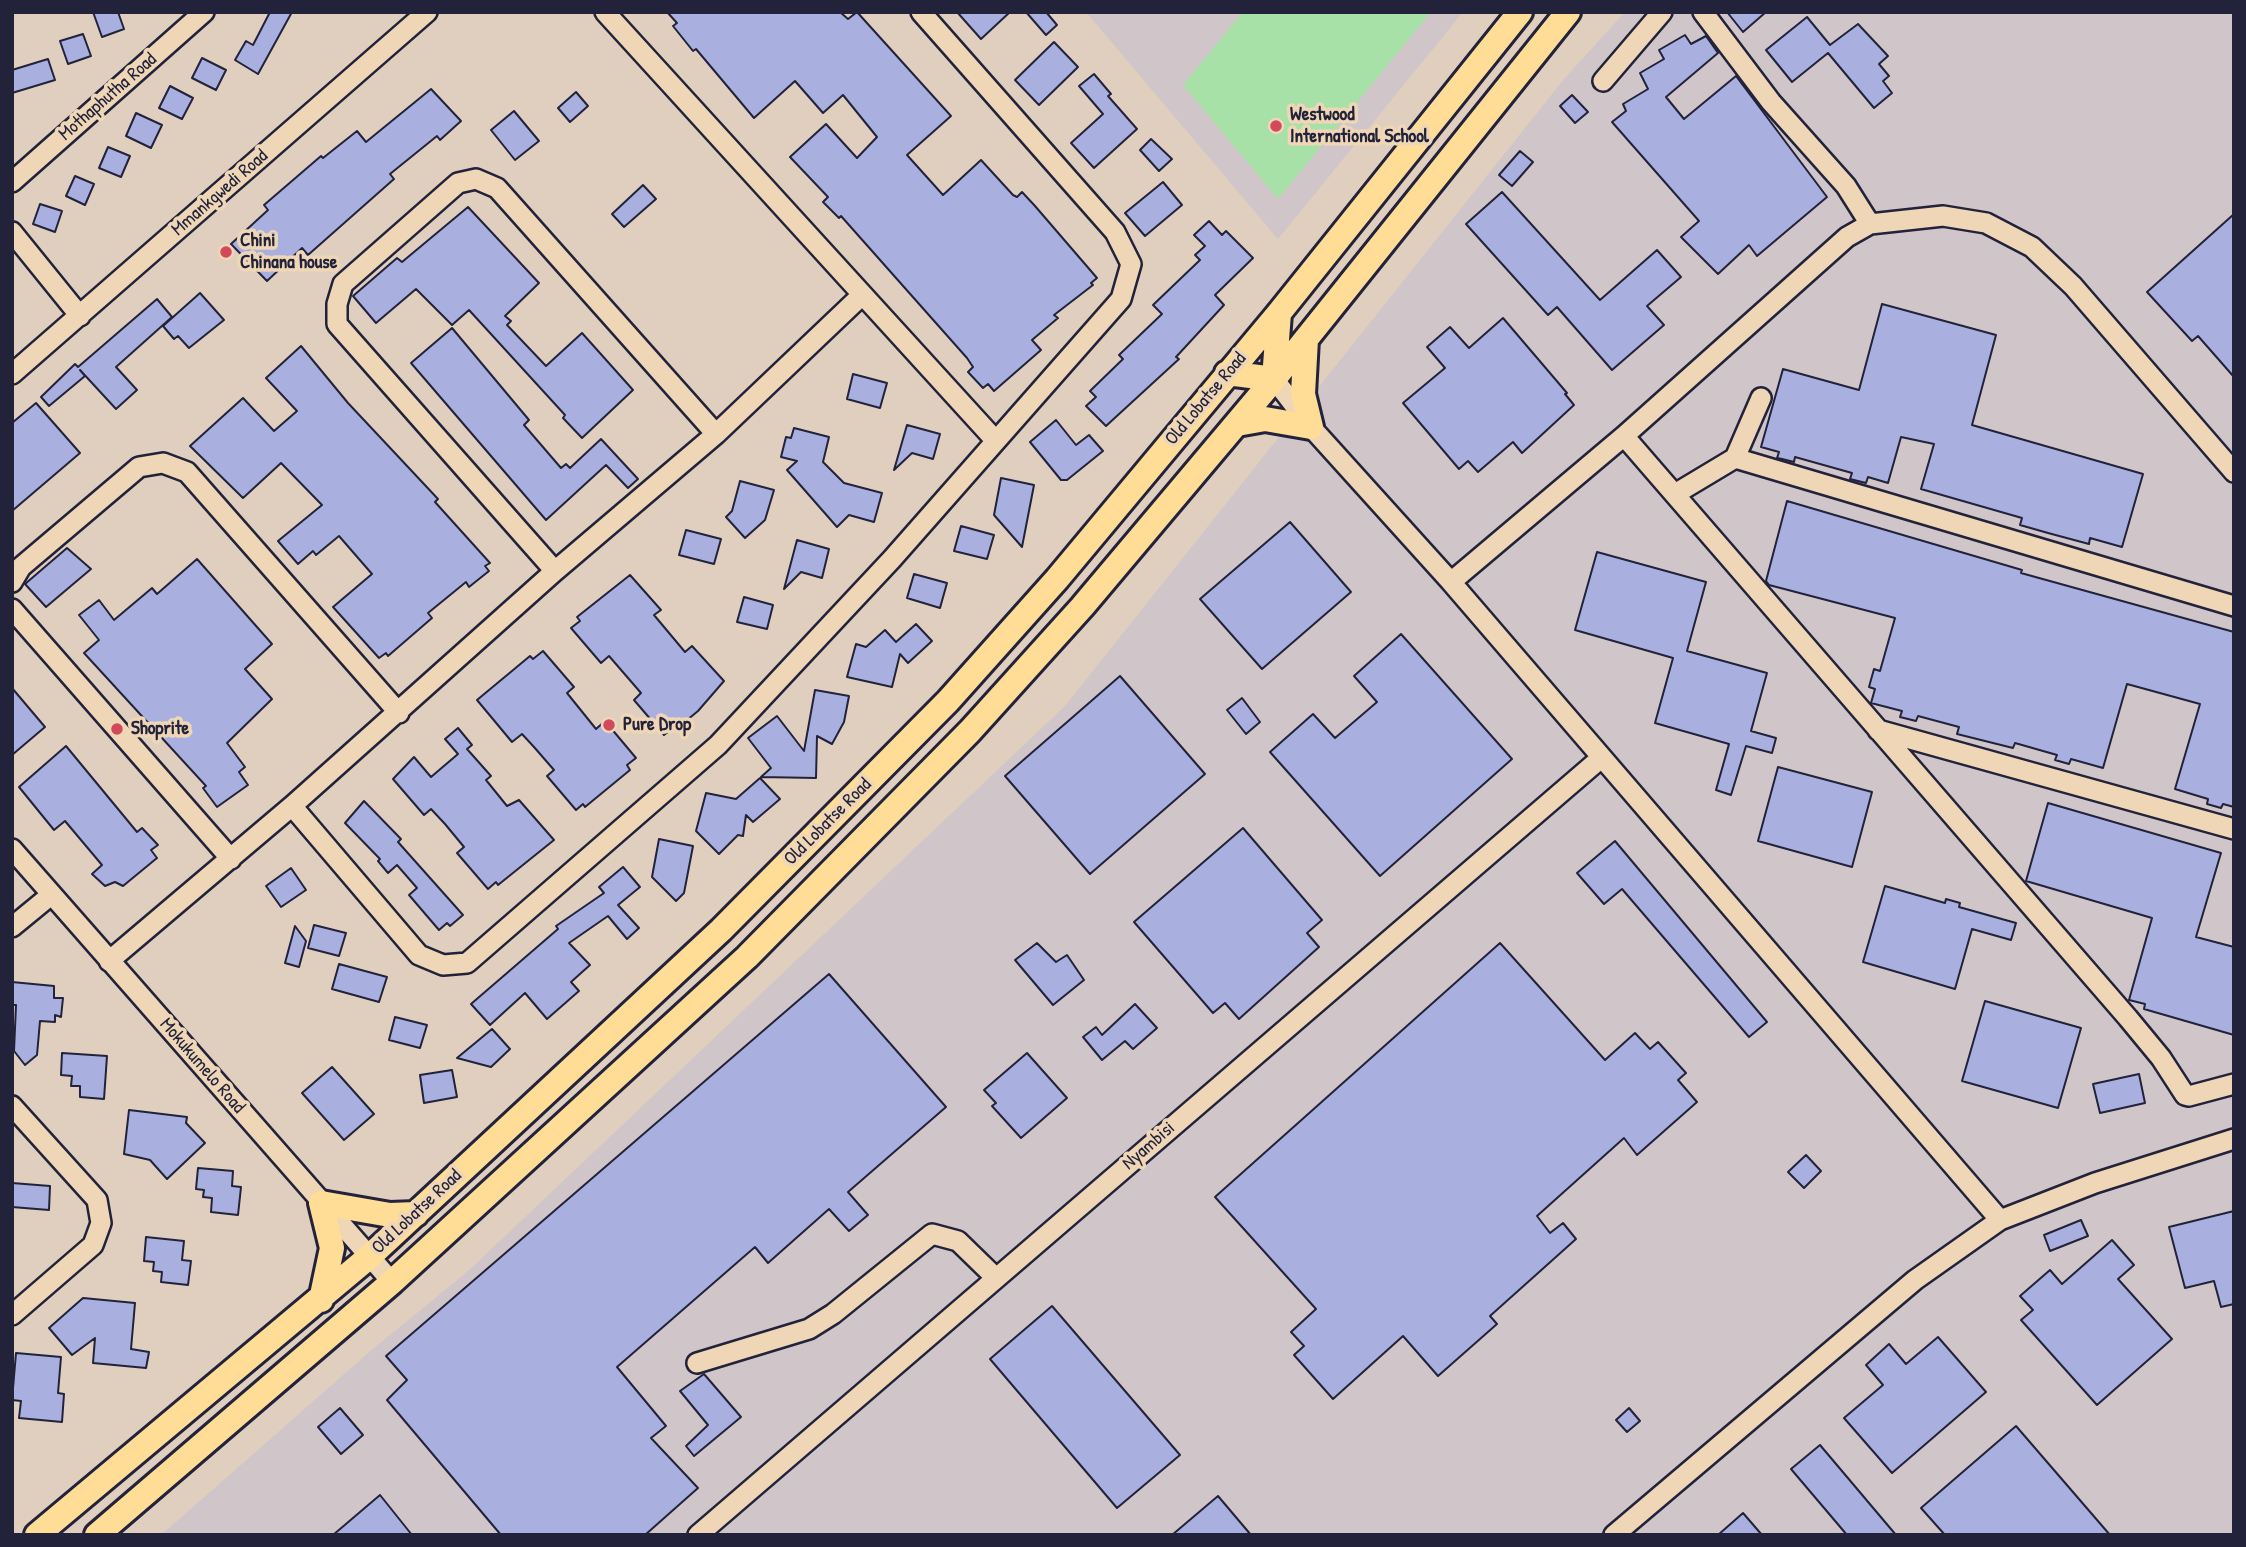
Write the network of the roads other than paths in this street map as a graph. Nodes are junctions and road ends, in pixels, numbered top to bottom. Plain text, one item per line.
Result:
1 (204, 12) edge
2 (427, 12) edge
3 (605, 12) edge
4 (920, 12) edge
5 (1520, 12) edge
6 (1568, 12) edge
7 (1662, 12) edge
8 (1703, 12) edge
9 (1603, 81) dead end
10 (12, 182) edge
11 (1870, 224) junction
12 (12, 232) edge
13 (861, 296) junction
14 (1279, 313) junction
15 (80, 316) junction
16 (1306, 339) junction
17 (1227, 373) junction
18 (12, 374) edge
19 (1274, 379) junction
20 (1760, 398) dead end
21 (1237, 424) junction
22 (1311, 427) junction
23 (716, 434) junction
24 (1624, 436) junction
25 (996, 441) junction
26 (1735, 458) junction
27 (2234, 472) edge
28 (1675, 494) junction
29 (555, 571) junction
30 (12, 582) edge
31 (1451, 582) junction
32 (2234, 606) edge
33 (12, 609) edge
34 (399, 713) junction
35 (1878, 730) junction
36 (1601, 758) junction
37 (292, 806) junction
38 (2234, 829) edge
39 (12, 849) edge
40 (231, 859) junction
41 (51, 895) junction
42 (12, 927) edge
43 (109, 961) junction
44 (2234, 1084) edge
45 (12, 1106) edge
46 (2234, 1139) edge
47 (321, 1203) junction
48 (416, 1214) junction
49 (2000, 1220) junction
50 (369, 1257) junction
51 (996, 1278) junction
52 (392, 1282) junction
53 (321, 1300) junction
54 (12, 1315) edge
55 (697, 1363) dead end
56 (37, 1535) edge
57 (97, 1535) edge
58 (698, 1535) edge
59 (1614, 1535) edge

1 - 10 street, Mothaphutha Road
2 - 15 street, Mmankgwedi Road
3 - 13 street
4 - 25 street
5 - 14 main road, Old Lobatse Road
6 - 16 main road, Old Lobatse Road
7 - 9 street
8 - 11 street
11 - 24 street
11 - 27 street
12 - 15 street
13 - 23 street
13 - 25 street
14 - 17 main road, Old Lobatse Road
14 - 19 main road
15 - 18 street, Mmankgwedi Road
16 - 19 main road, Old Lobatse Road
16 - 22 main road
17 - 19 main road
17 - 48 main road, Old Lobatse Road
19 - 21 main road, Old Lobatse Road
19 - 22 street
20 - 26 street
21 - 22 main road
21 - 52 main road, Old Lobatse Road
22 - 31 street
23 - 29 street
23 - 29 street
24 - 28 street
24 - 31 street
25 - 37 street
26 - 28 street
26 - 32 street
28 - 35 street
29 - 34 street
30 - 34 street
31 - 36 street
33 - 40 street
34 - 37 street
35 - 38 street
35 - 44 street
36 - 49 street
36 - 51 street, Nyambisi
37 - 40 street
39 - 41 street, Mokukumelo Road
40 - 43 street
41 - 42 street
41 - 43 street, Mokukumelo Road
43 - 47 street, Mokukumelo Road
45 - 54 street
46 - 49 street
47 - 48 main road
47 - 50 street, Mokukumelo Road
47 - 53 main road
48 - 50 main road, Old Lobatse Road
49 - 59 street
50 - 52 street, Mokukumelo Road
50 - 53 main road, Old Lobatse Road
51 - 55 street
51 - 58 street, Nyambisi
52 - 57 main road, Old Lobatse Road
53 - 56 main road, Old Lobatse Road

